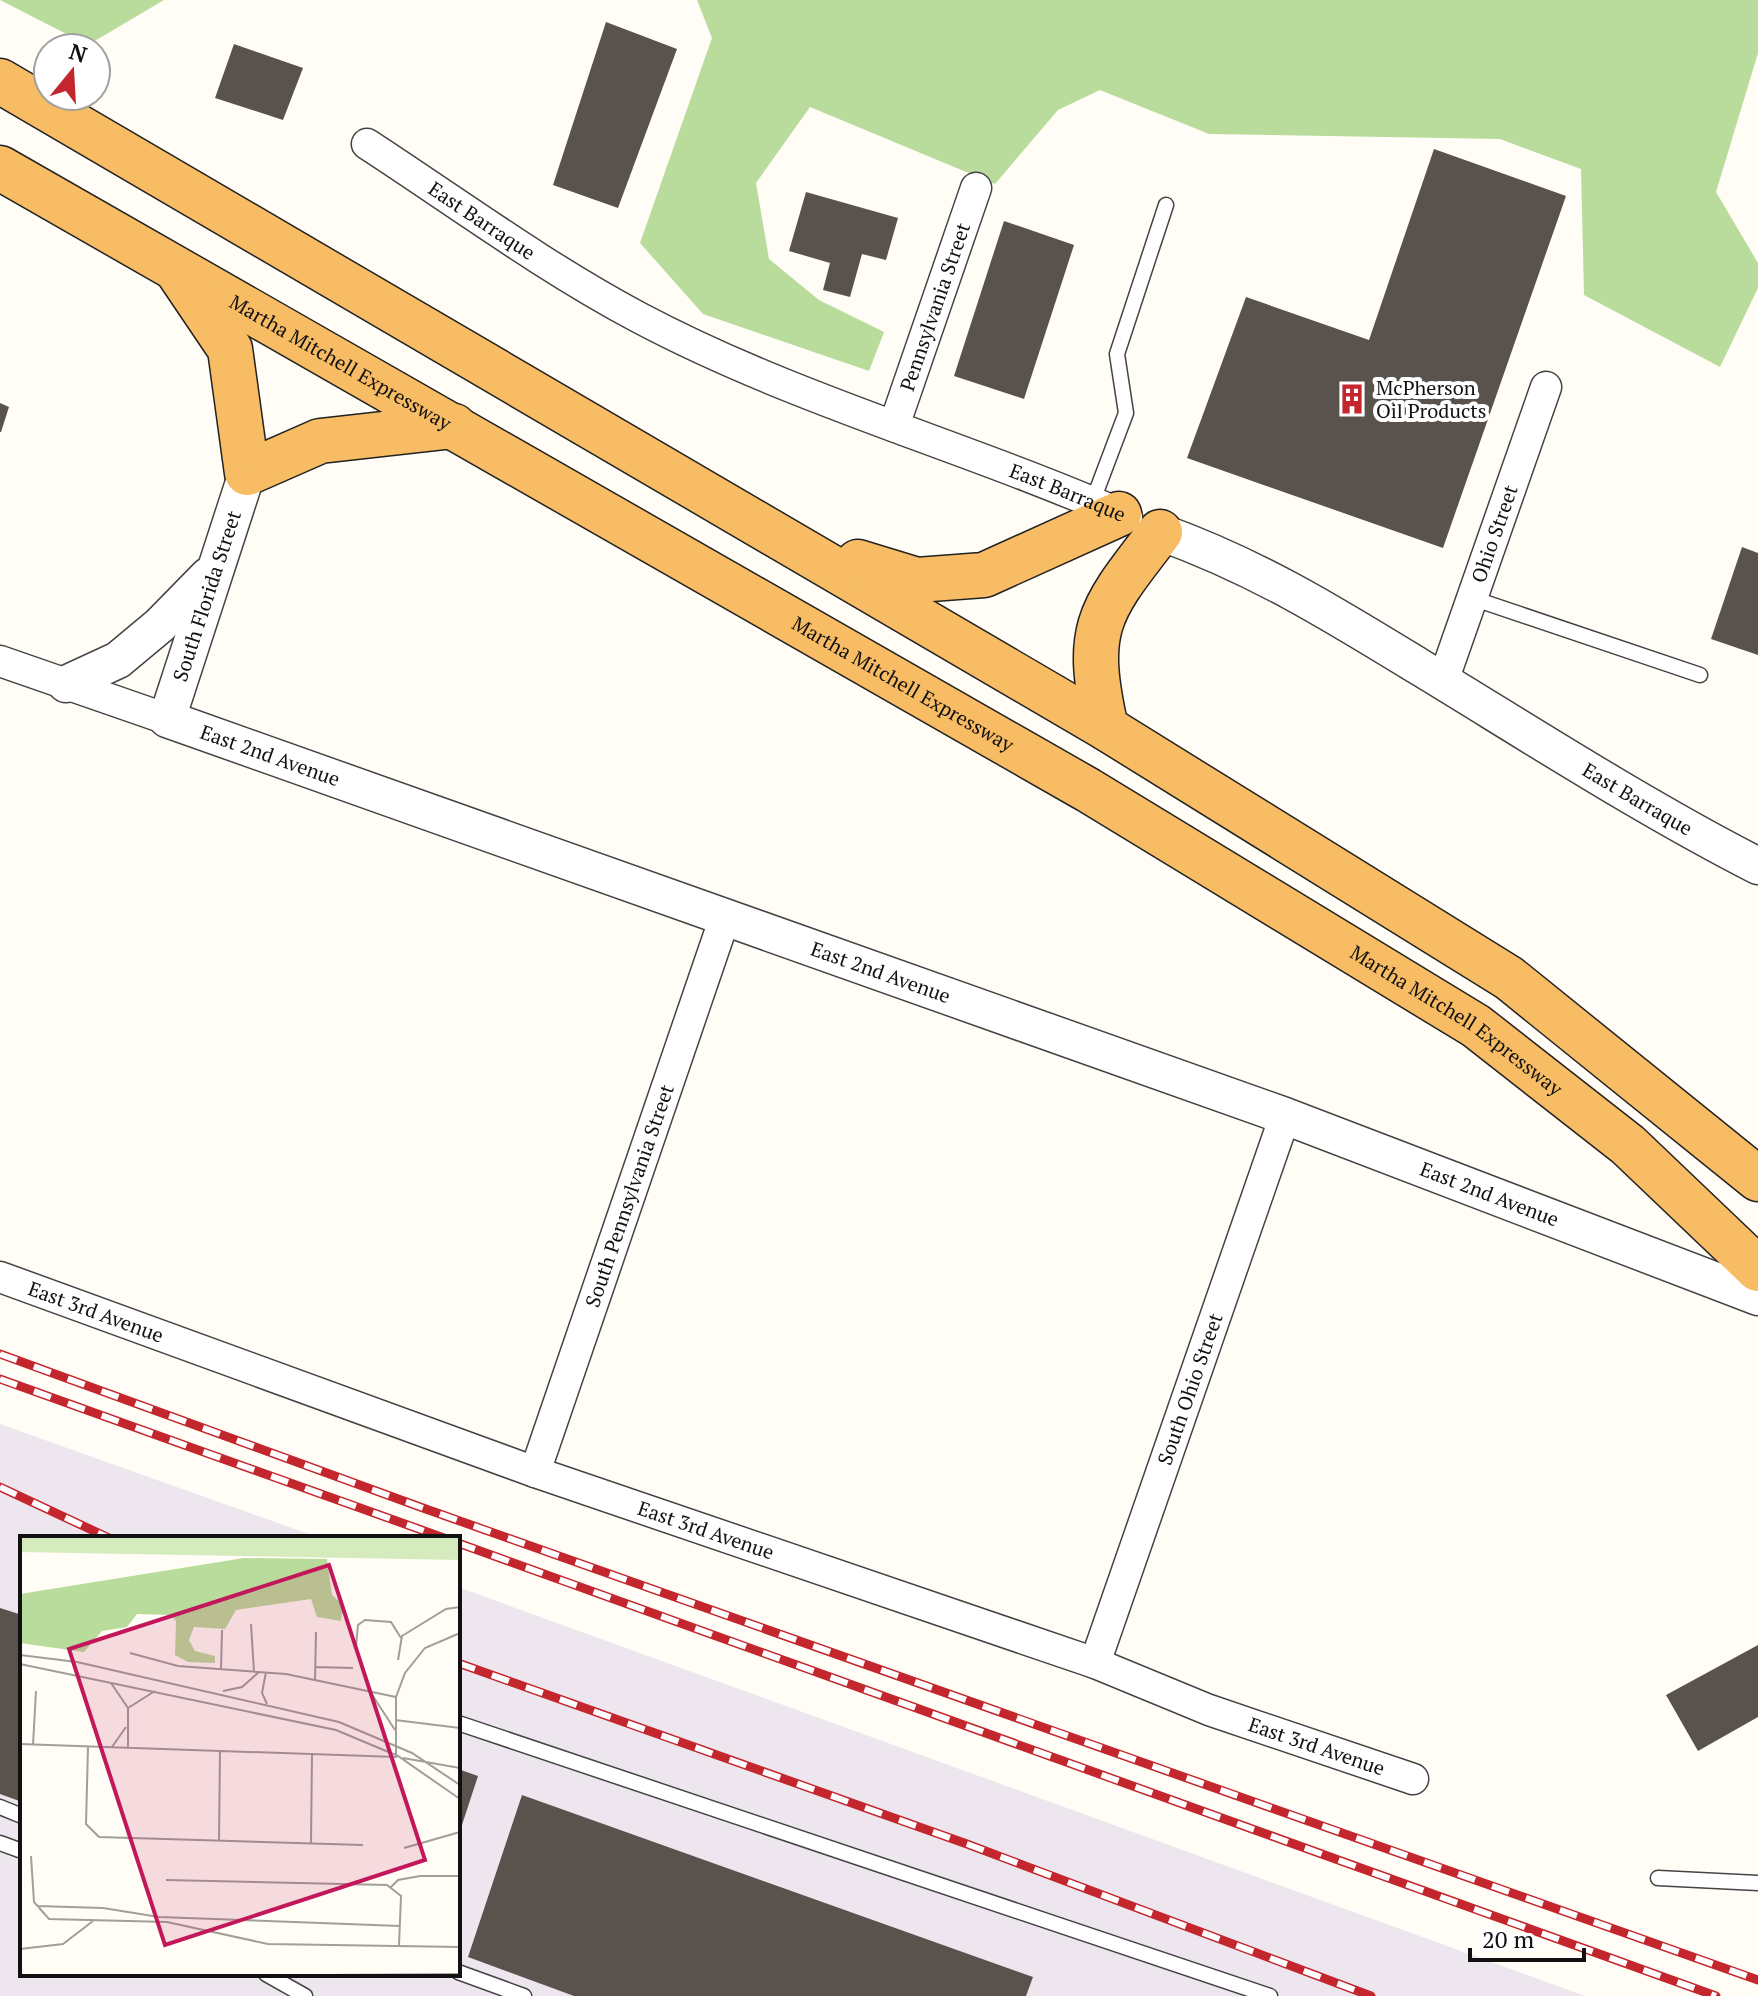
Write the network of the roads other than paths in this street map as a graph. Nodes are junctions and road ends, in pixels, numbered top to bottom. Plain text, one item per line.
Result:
1 (0, 81) edge
2 (367, 144) dead end
3 (0, 168) edge
4 (976, 188) dead end
5 (1166, 205) dead end
6 (173, 264) junction
7 (1546, 387) dead end
8 (454, 426) junction
9 (894, 426) junction
10 (247, 473) junction
11 (1106, 509) junction
12 (762, 526) junction
13 (1160, 532) junction
14 (215, 569) junction
15 (1472, 598) junction
16 (0, 661) edge
17 (1700, 675) dead end
18 (1443, 681) junction
19 (66, 684) junction
20 (167, 719) junction
21 (1106, 728) junction
22 (1758, 866) edge
23 (724, 920) junction
24 (1285, 1116) junction
25 (1758, 1179) edge
26 (1758, 1269) edge
27 (0, 1277) edge
28 (1758, 1297) edge
29 (535, 1472) junction
30 (1095, 1663) junction
31 (460, 1724) edge
32 (1413, 1779) dead end
33 (0, 1807) edge
34 (20, 1815) edge
35 (0, 1843) edge
36 (20, 1850) edge
37 (1658, 1878) dead end
38 (1758, 1883) edge
39 (460, 1973) edge
40 (270, 1976) edge
41 (305, 1996) edge
42 (524, 1996) edge
43 (1270, 1996) edge

1 - 12 highway
2 - 9 street, East Barraque
3 - 6 highway, Martha Mitchell Expressway
4 - 9 street, Pennsylvania Street
5 - 11 lane
6 - 8 highway, Martha Mitchell Expressway
6 - 10 highway
7 - 15 street, Ohio Street
8 - 10 highway
8 - 26 highway, Martha Mitchell Expressway
9 - 11 street, East Barraque
10 - 14 street, South Florida Street
11 - 12 highway
11 - 13 street, East Barraque
12 - 21 highway
13 - 18 street, East Barraque
13 - 21 highway
14 - 19 street
14 - 20 street, South Florida Street
15 - 17 lane
15 - 18 street, Ohio Street
16 - 19 street, East 2nd Avenue
18 - 22 street, East Barraque
19 - 20 street, East 2nd Avenue
20 - 23 street, East 2nd Avenue
21 - 25 highway
23 - 24 street, East 2nd Avenue
23 - 29 street, South Pennsylvania Street
24 - 28 street, East 2nd Avenue
24 - 30 street, South Ohio Street
27 - 29 street, East 3rd Avenue
29 - 30 street, East 3rd Avenue
30 - 32 street, East 3rd Avenue
31 - 43 lane
33 - 34 lane
35 - 36 lane
37 - 38 lane
39 - 42 lane
40 - 41 lane

